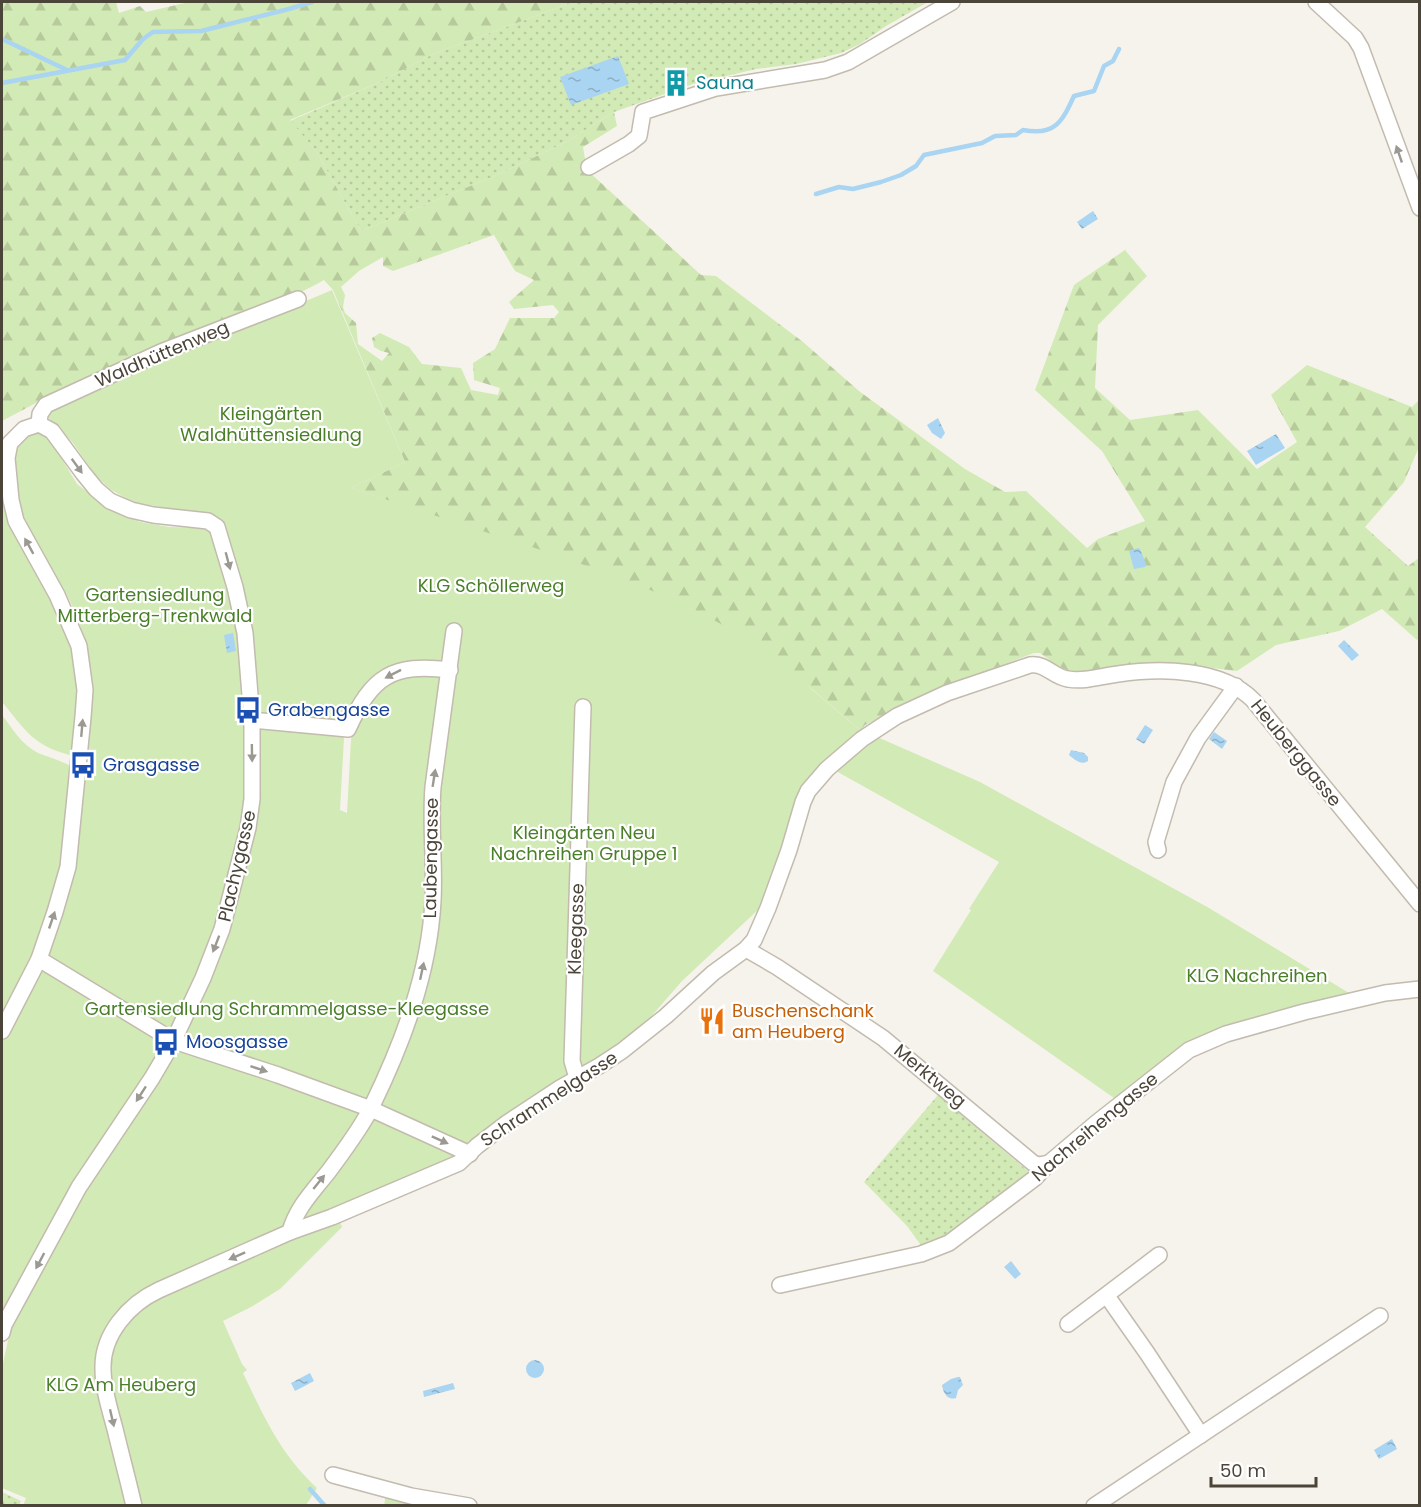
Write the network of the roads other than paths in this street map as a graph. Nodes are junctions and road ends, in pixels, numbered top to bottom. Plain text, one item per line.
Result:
1 (952, 2) edge
2 (1316, 2) edge
3 (589, 167) dead end
4 (1419, 208) edge
5 (298, 299) dead end
6 (39, 424) junction
7 (454, 631) dead end
8 (450, 670) junction
9 (1236, 686) junction
10 (583, 707) dead end
11 (897, 716) joint
12 (252, 720) junction
13 (1158, 849) dead end
14 (1419, 904) edge
15 (746, 949) junction
16 (39, 959) junction
17 (1419, 988) edge
18 (2, 1031) edge
19 (174, 1041) junction
20 (577, 1078) junction
21 (371, 1109) junction
22 (470, 1154) junction
23 (1049, 1163) junction
24 (290, 1232) junction
25 (1159, 1255) dead end
26 (780, 1285) dead end
27 (1107, 1296) junction
28 (1380, 1316) dead end
29 (1068, 1324) dead end
30 (2, 1333) edge
31 (1201, 1435) junction
32 (333, 1475) dead end
33 (135, 1506) edge
34 (469, 1506) edge
35 (1094, 1506) edge

1 - 3 street
4 -> 2 street
5 - 6 street, Waldhüttenweg
6 -> 12 street, Plachygasse
16 -> 6 street
7 - 8 street, Laubengasse
8 -> 12 street
21 -> 8 street, Laubengasse
9 - 11 street, Heuberggasse
9 - 13 street
9 - 14 street, Heuberggasse
10 - 20 street, Kleegasse
11 - 15 street, Schrammelgasse
12 -> 19 street, Plachygasse
15 - 20 street, Schrammelgasse
15 - 23 street, Merktweg
16 - 18 street
16 - 19 street
17 - 23 street, Nachreihengasse
19 -> 21 street
19 -> 30 street, Plachygasse
20 - 22 street, Schrammelgasse
21 -> 22 street
24 -> 21 street, Laubengasse
22 - 24 street, Schrammelgasse
23 - 26 street, Nachreihengasse
24 -> 33 street, Schrammelgasse
25 - 27 street
27 - 29 street
27 - 31 street
28 - 31 street
31 - 35 street
32 - 34 street

